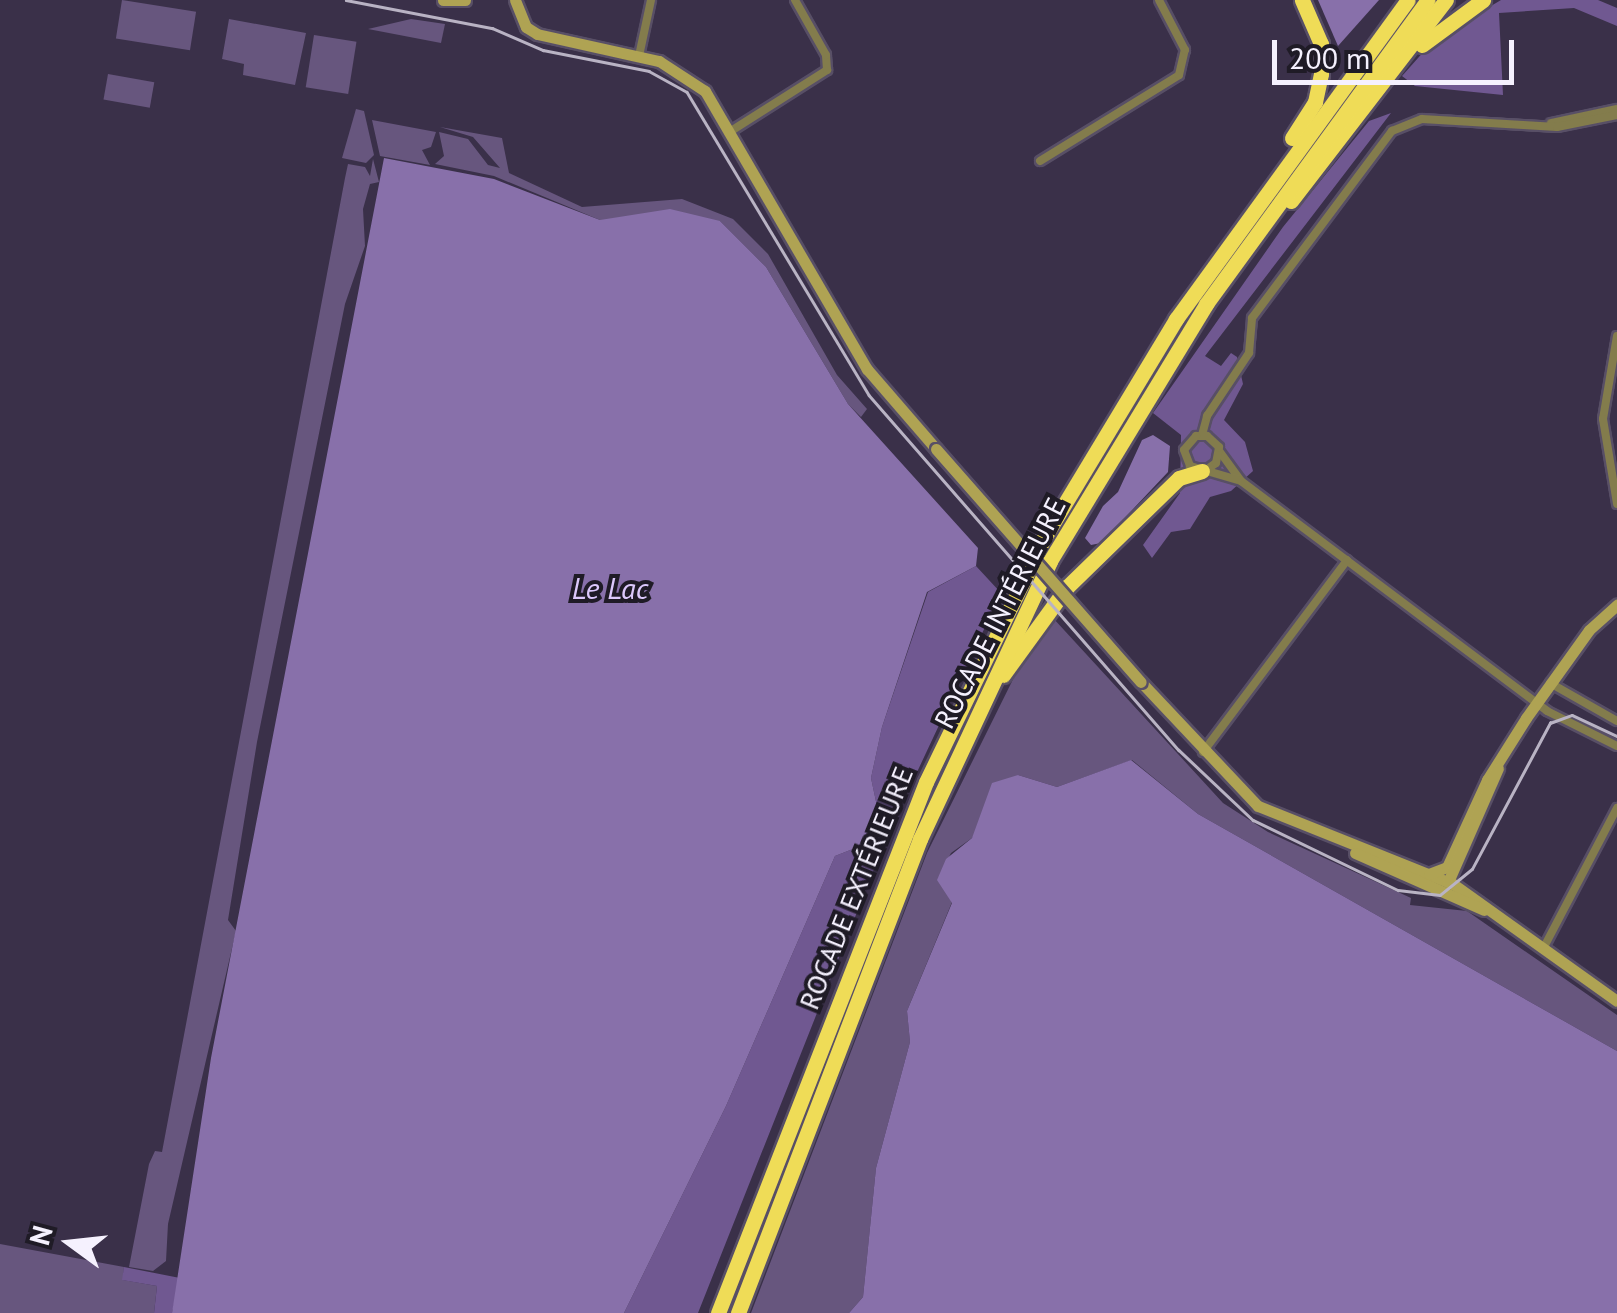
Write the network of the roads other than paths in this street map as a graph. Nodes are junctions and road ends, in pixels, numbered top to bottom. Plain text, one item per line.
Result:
1 (444, 0) edge
2 (465, 0) edge
3 (519, 0) edge
4 (651, 0) edge
5 (795, 0) edge
6 (1159, 0) edge
7 (1302, 0) edge
8 (1408, 0) edge
9 (1428, 0) edge
10 (1446, 0) edge
11 (1483, 0) edge
12 (639, 56) junction
13 (1617, 112) edge
14 (732, 131) junction
15 (1337, 142) junction
16 (1040, 161) dead end
17 (1200, 299) junction
18 (1617, 336) edge
19 (1202, 435) junction
20 (1220, 452) junction
21 (1204, 470) junction
22 (1241, 481) junction
23 (1617, 504) edge
24 (1348, 560) junction
25 (1617, 605) edge
26 (1550, 683) junction
27 (1538, 700) junction
28 (1617, 721) edge
29 (1617, 746) edge
30 (1202, 752) junction
31 (1498, 766) junction
32 (1617, 808) edge
33 (1471, 816) junction
34 (920, 839) junction
35 (1348, 847) junction
36 (1429, 874) junction
37 (1448, 882) junction
38 (1452, 896) junction
39 (1492, 912) junction
40 (1544, 947) junction
41 (1617, 1001) edge
42 (772, 1222) junction
43 (714, 1313) edge
44 (738, 1313) edge
45 (747, 1313) edge

1 - 2 street
3 - 12 street
4 - 12 street
5 - 14 street
6 - 16 street
7 - 17 highway
8 - 17 highway, ROCADE EXTÉRIEURE
9 - 17 highway, ROCADE INTÉRIEURE
10 - 15 highway
11 - 15 highway
12 - 14 street
13 - 19 street
14 - 30 street, bridge
15 - 17 highway
17 - 34 highway, ROCADE INTÉRIEURE
17 - 43 highway, ROCADE EXTÉRIEURE
18 - 23 street
19 - 20 street
19 - 21 street
20 - 21 street
20 - 22 street
21 - 22 street
21 - 34 highway
22 - 24 street
24 - 27 street
24 - 30 street
25 - 26 street
26 - 27 street
26 - 28 street
27 - 29 street
27 - 31 street
30 - 35 street
31 - 33 street
31 - 37 street
32 - 40 street
33 - 36 street
33 - 37 street
34 - 42 highway, ROCADE INTÉRIEURE
35 - 36 street
35 - 37 street
35 - 38 street
36 - 37 street
37 - 38 street
37 - 39 street
38 - 39 street
39 - 40 street
40 - 41 street
42 - 44 highway, ROCADE INTÉRIEURE
42 - 45 highway

